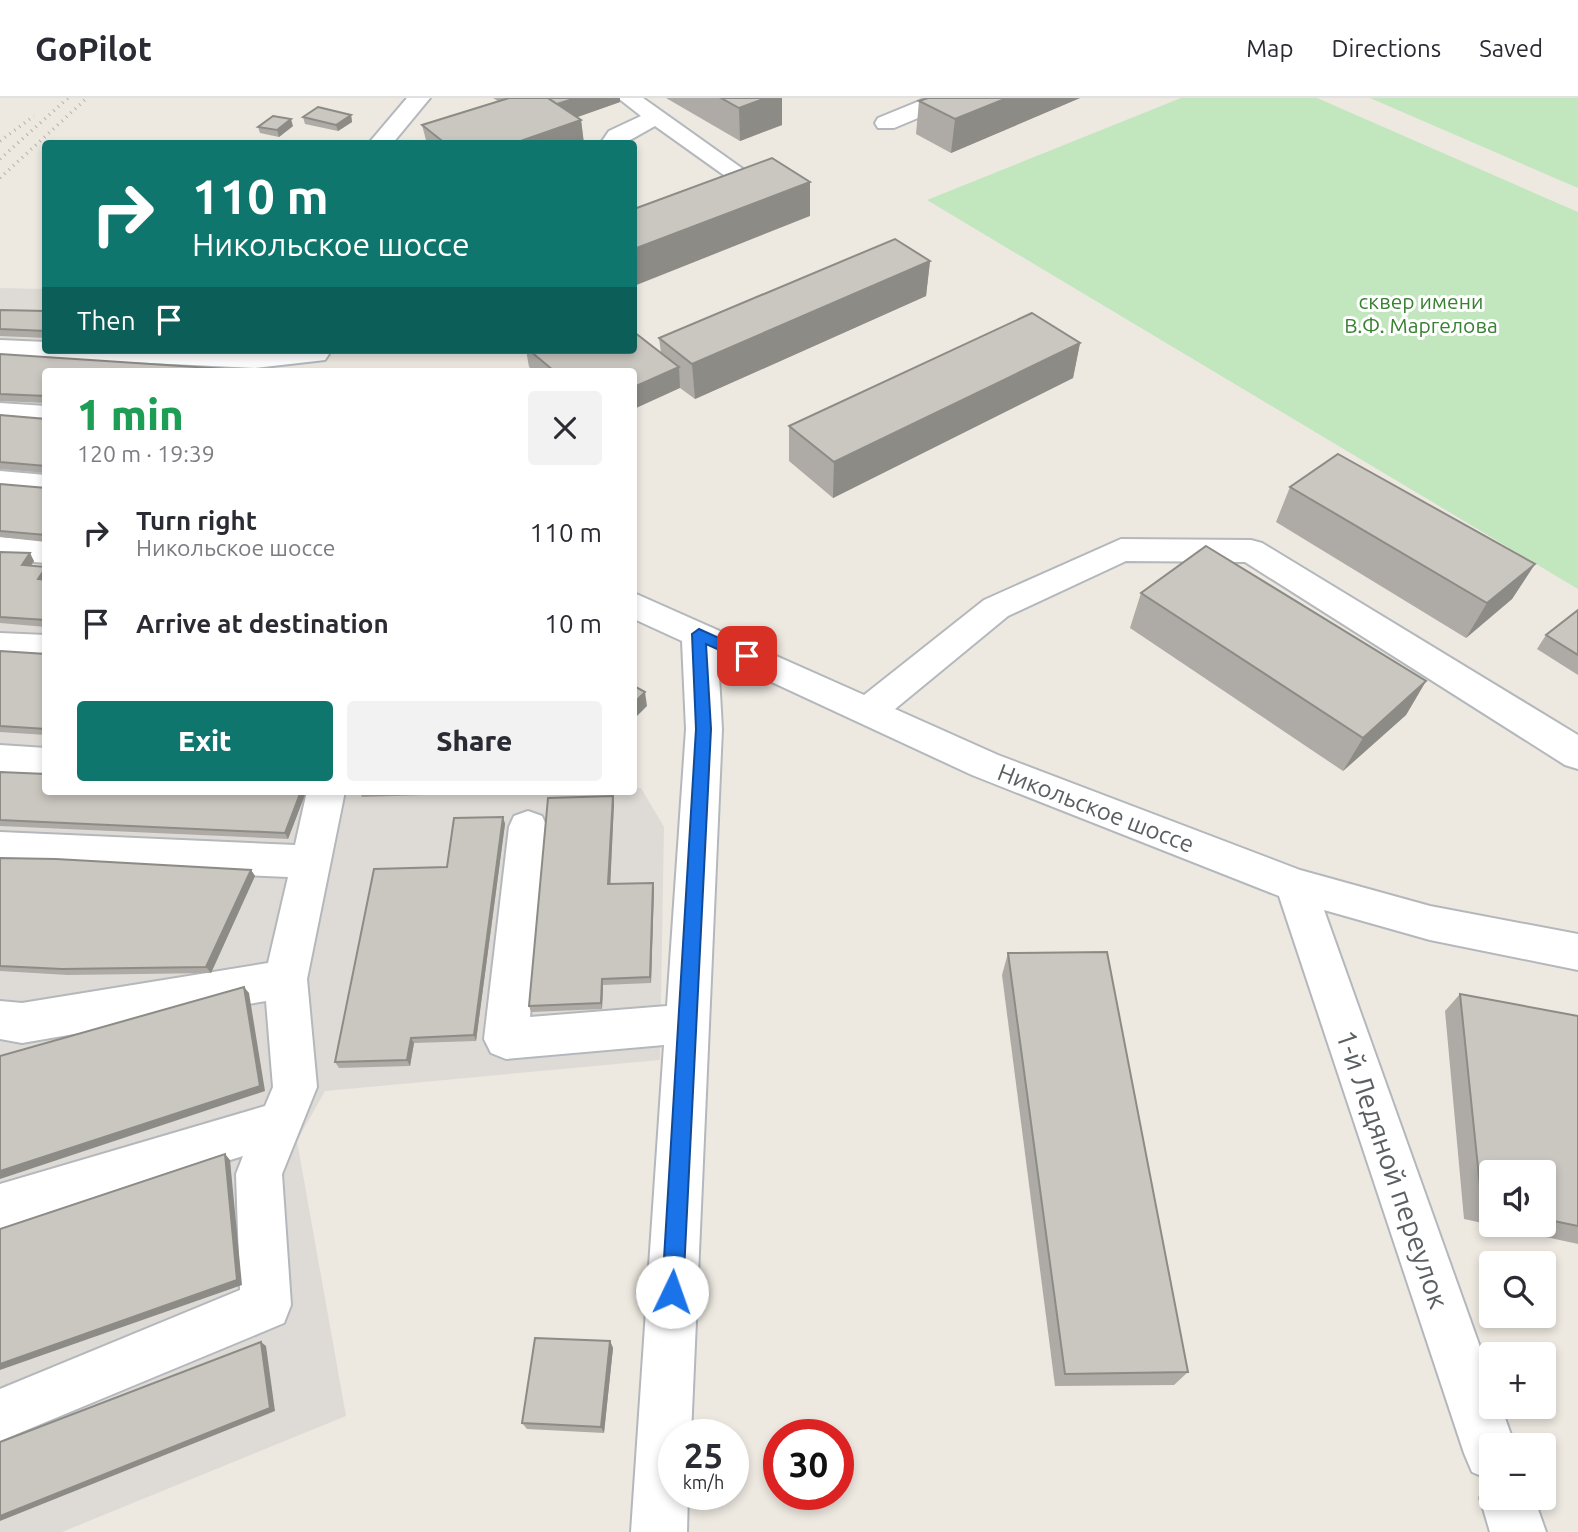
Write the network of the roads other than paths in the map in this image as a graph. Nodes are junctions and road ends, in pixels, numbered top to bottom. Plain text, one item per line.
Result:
1 (419, 98) edge
2 (629, 98) edge
3 (946, 98) edge
4 (657, 117) junction
5 (886, 123) dead end
6 (382, 140) edge
7 (614, 140) edge
8 (637, 232) edge
9 (0, 348) edge
10 (42, 350) edge
11 (128, 354) edge
12 (316, 358) edge
13 (0, 412) edge
14 (42, 415) edge
15 (0, 481) edge
16 (42, 485) edge
17 (0, 548) edge
18 (42, 551) edge
19 (637, 606) edge
20 (699, 634) junction
21 (0, 645) edge
22 (42, 647) edge
23 (867, 712) junction
24 (1578, 755) edge
25 (0, 759) edge
26 (42, 762) edge
27 (325, 795) edge
28 (528, 827) dead end
29 (0, 848) edge
30 (311, 862) junction
31 (1295, 886) junction
32 (1578, 952) edge
33 (286, 979) junction
34 (687, 1024) junction
35 (7, 1025) edge
36 (280, 1123) junction
37 (0, 1208) edge
38 (0, 1415) edge
39 (1484, 1433) edge
40 (1511, 1510) edge
41 (659, 1532) edge
42 (1518, 1532) edge

1 - 6 street
2 - 4 street
3 - 5 street
4 - 7 street
4 - 8 street
9 - 10 street
11 - 12 street
13 - 14 street
15 - 16 street
17 - 18 street
19 - 20 street, Никольское шоссе
20 - 23 street, Никольское шоссе
20 - 34 street
21 - 22 street
23 - 24 street
23 - 31 street, Никольское шоссе
25 - 26 street
27 - 30 street
28 - 34 street
29 - 30 street
30 - 33 street
31 - 32 street, Никольское шоссе
31 - 39 street, 1-й Ледяной переулок
33 - 35 street
33 - 36 street
34 - 41 street
36 - 37 street
36 - 38 street
40 - 42 street

